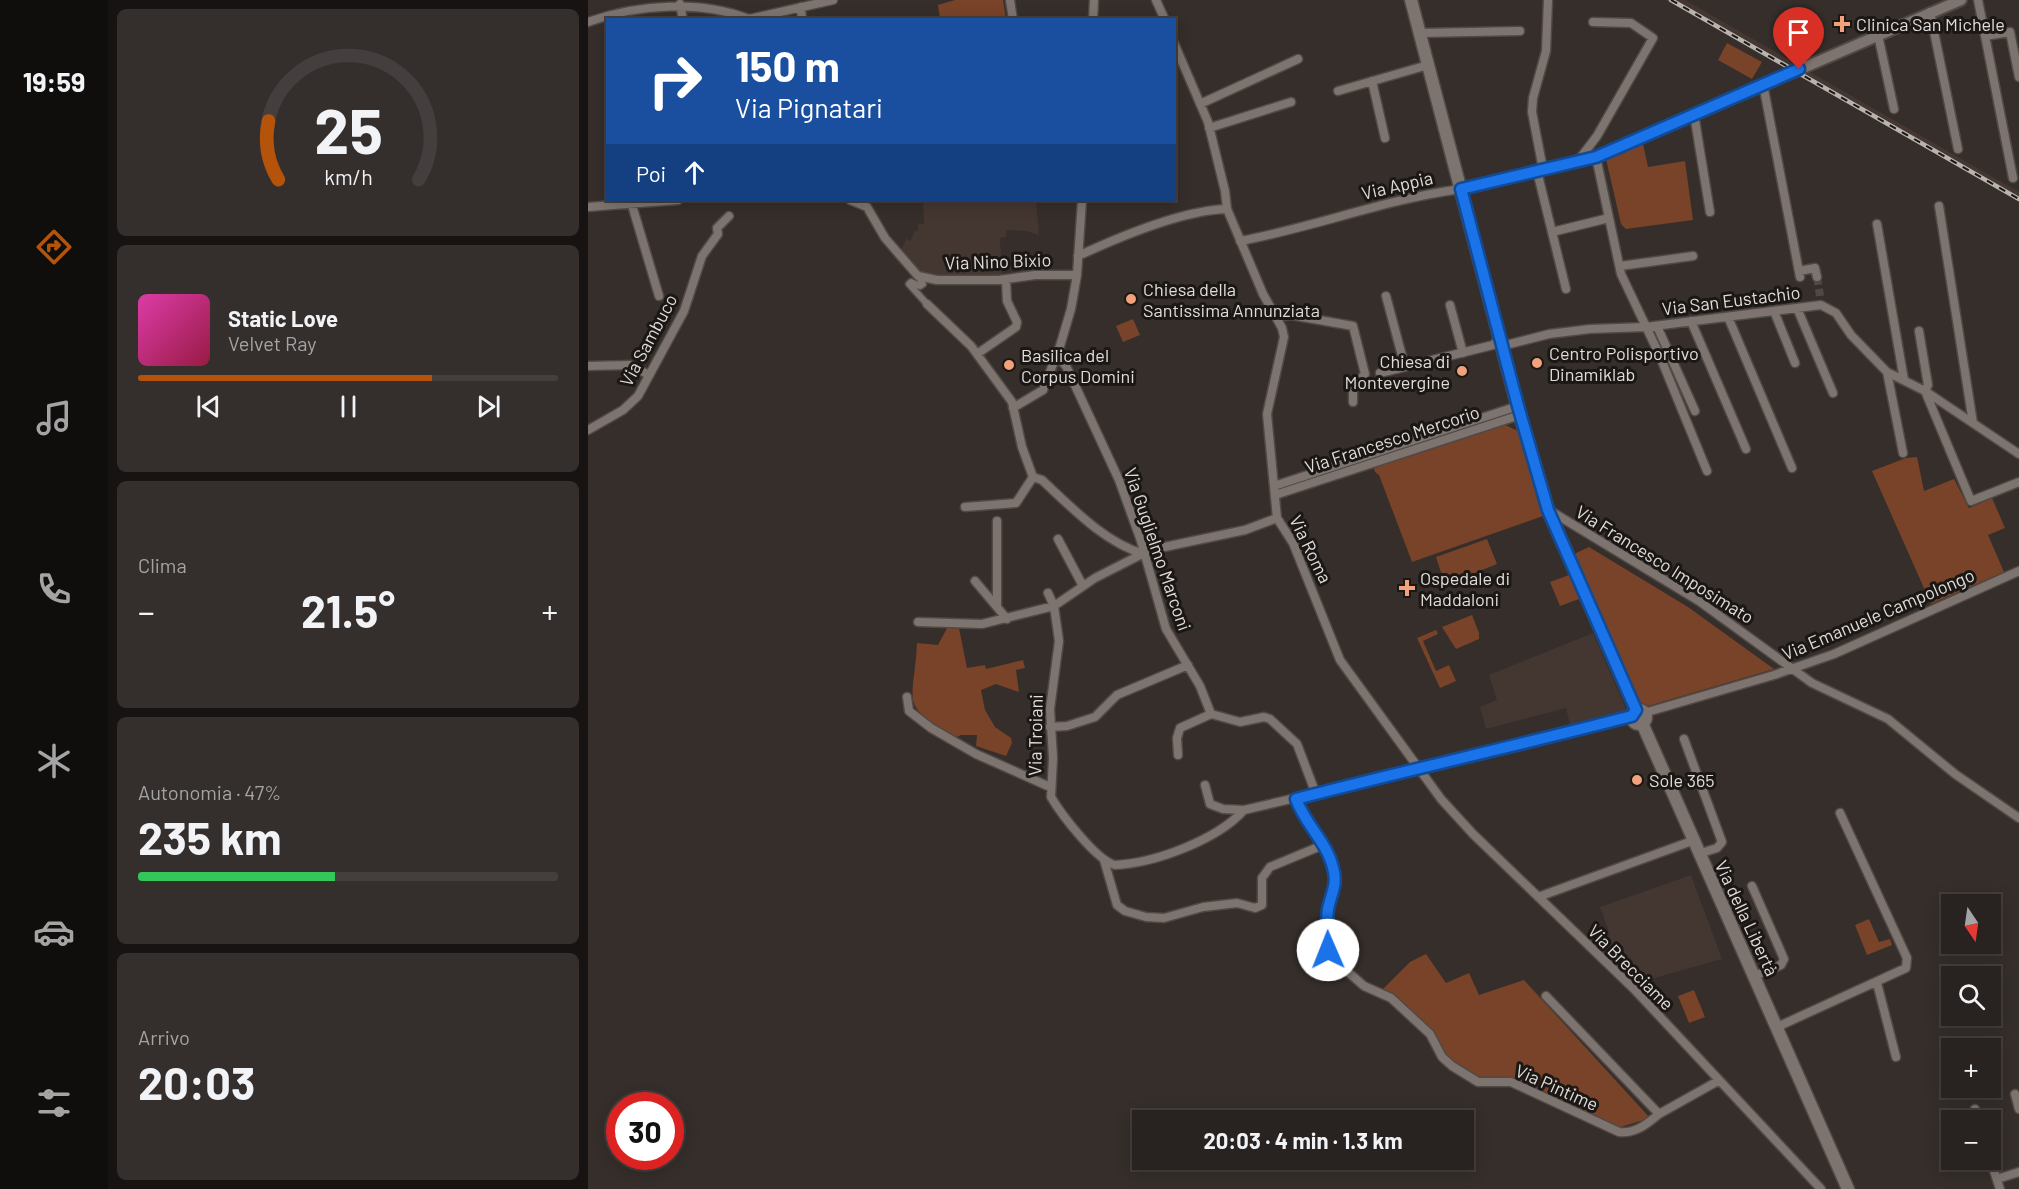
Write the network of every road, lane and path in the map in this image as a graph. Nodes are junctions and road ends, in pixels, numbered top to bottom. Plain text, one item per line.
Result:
1 (833, 0) edge
2 (1010, 0) edge
3 (1095, 0) edge
4 (1156, 0) edge
5 (1411, 0) edge
6 (1548, 0) edge
7 (1961, 0) edge
8 (1978, 0) edge
9 (696, 1) edge
10 (649, 4) edge
11 (680, 4) junction
12 (801, 8) junction
13 (1930, 12) junction
14 (683, 18) edge
15 (747, 18) edge
16 (754, 18) edge
17 (802, 18) edge
18 (1013, 18) edge
19 (1093, 18) edge
20 (1164, 18) edge
21 (588, 22) edge
22 (1593, 22) dead end
23 (1520, 31) dead end
24 (1419, 33) junction
25 (1878, 35) junction
26 (1985, 36) junction
27 (1176, 48) edge
28 (1298, 59) dead end
29 (1428, 65) junction
30 (2019, 77) edge
31 (1372, 81) junction
32 (1763, 84) junction
33 (1338, 91) dead end
34 (1291, 102) dead end
35 (1200, 104) junction
36 (1894, 109) dead end
37 (1694, 114) junction
38 (1209, 128) junction
39 (1385, 138) dead end
40 (1958, 149) dead end
41 (1596, 157) junction
42 (1578, 161) junction
43 (1540, 170) junction
44 (2013, 178) dead end
45 (1461, 189) junction
46 (669, 201) edge
47 (852, 201) edge
48 (1082, 201) edge
49 (632, 205) junction
50 (1939, 206) dead end
51 (588, 207) edge
52 (1227, 209) junction
53 (1710, 212) dead end
54 (729, 216) dead end
55 (1610, 218) junction
56 (1877, 224) dead end
57 (1552, 232) junction
58 (1240, 241) junction
59 (1078, 256) junction
60 (1693, 256) dead end
61 (1620, 266) junction
62 (1077, 275) junction
63 (918, 276) junction
64 (1817, 277) dead end
65 (1006, 280) junction
66 (1566, 289) dead end
67 (659, 296) dead end
68 (1386, 296) dead end
69 (1820, 296) tunnel mouth
70 (927, 304) joint
71 (1450, 305) dead end
72 (1822, 306) junction
73 (1797, 308) junction
74 (1774, 311) junction
75 (1728, 317) junction
76 (1276, 318) junction
77 (1691, 321) junction
78 (1657, 326) junction
79 (1646, 327) junction
80 (1919, 331) dead end
81 (1501, 342) junction
82 (1463, 353) junction
83 (977, 354) junction
84 (1057, 356) junction
85 (1795, 363) dead end
86 (588, 366) edge
87 (1405, 367) junction
88 (1887, 372) junction
89 (1380, 373) dead end
90 (649, 375) junction
91 (1904, 380) junction
92 (1925, 391) junction
93 (1833, 393) dead end
94 (1353, 402) dead end
95 (1013, 408) junction
96 (1519, 410) junction
97 (1695, 411) dead end
98 (1973, 423) junction
99 (588, 430) edge
100 (1746, 449) dead end
101 (1903, 453) dead end
102 (2019, 454) edge
103 (1792, 468) dead end
104 (1707, 471) dead end
105 (1033, 477) junction
106 (2019, 482) edge
107 (1275, 490) junction
108 (965, 507) dead end
109 (1548, 510) junction
110 (1277, 518) junction
111 (997, 521) dead end
112 (1059, 539) dead end
113 (1144, 555) junction
114 (2019, 571) edge
115 (975, 581) dead end
116 (1083, 586) junction
117 (1048, 593) dead end
118 (997, 606) junction
119 (1054, 606) junction
120 (1007, 619) junction
121 (918, 622) dead end
122 (1188, 664) junction
123 (1792, 669) junction
124 (907, 697) dead end
125 (1211, 714) junction
126 (1638, 715) junction
127 (1050, 727) junction
128 (1684, 739) dead end
129 (1178, 755) dead end
130 (1418, 768) junction
131 (1205, 785) dead end
132 (1050, 787) junction
133 (1316, 794) junction
134 (1296, 799) junction
135 (1244, 810) junction
136 (1840, 813) dead end
137 (2019, 819) edge
138 (1692, 841) junction
139 (1323, 845) junction
140 (1698, 854) junction
141 (1104, 860) junction
142 (1752, 886) dead end
143 (1538, 897) junction
144 (1754, 976) junction
145 (1877, 983) junction
146 (1546, 996) dead end
147 (1777, 1027) junction
148 (1896, 1057) dead end
149 (1718, 1081) junction
150 (2014, 1094) dead end
151 (2019, 1109) edge
152 (1659, 1114) junction
153 (1994, 1170) edge
154 (2019, 1172) edge
155 (1997, 1179) junction
156 (1821, 1189) edge
157 (1848, 1189) edge
158 (2000, 1189) edge

1 - 12 street
2 - 18 street
3 - 19 street
4 - 20 street
5 - 24 main road, Via della Libertà
6 - 43 street
7 - 13 street, Via Appia
8 - 26 street
9 - 11 street
9 - 15 street
10 - 11 street
10 - 21 street
11 - 14 street
12 - 16 street
12 - 17 street
13 - 25 street, Via Appia
13 - 40 street
22 - 42 street
23 - 24 street
24 - 29 main road, Via della Libertà
25 - 32 street, Via Appia
25 - 36 street
26 - 30 street
26 - 44 street
27 - 35 street, Via Roma
28 - 35 street
29 - 31 street
29 - 45 main road, Via della Libertà
31 - 33 street
31 - 39 street
32 - 37 street, Via Appia
32 - 64 street
34 - 38 street
35 - 38 street, Via Roma
37 - 41 street, Via Appia
37 - 53 street
38 - 52 street, Via Roma
41 - 42 street, Via Appia
41 - 55 street, Via San Eustachio
42 - 43 street, Via Appia
43 - 45 street, Via Appia
43 - 57 street
45 - 58 street, Via Appia
45 - 81 main road, Via della Libertà
46 - 49 street
47 - 63 street
48 - 59 street
49 - 51 street
49 - 67 street
50 - 98 street
52 - 58 street, Via Roma
52 - 59 street
54 - 90 street, Via Sambuco
55 - 57 street
55 - 61 street, Via San Eustachio
56 - 91 street
57 - 66 street
58 - 76 street, Via Roma
59 - 62 street
60 - 61 street
61 - 79 street, Via San Eustachio
62 - 65 street, Via Nino Bixio
62 - 84 street
63 - 65 street, Via Nino Bixio
63 - 70 street
65 - 83 street
68 - 87 street
69 - 72 street
70 - 83 street
71 - 82 street
72 - 73 street, Via San Eustachio
72 - 88 street, Via San Eustachio
73 - 74 street, Via San Eustachio
73 - 93 street
74 - 75 street, Via San Eustachio
74 - 85 street
75 - 77 street, Via San Eustachio
75 - 103 street
76 - 94 street
76 - 107 street, Via Roma
77 - 78 street, Via San Eustachio
77 - 100 street
78 - 79 street, Via San Eustachio
78 - 97 street
79 - 81 street
79 - 104 street
80 - 92 street
81 - 82 street
81 - 96 main road, Via della Libertà
82 - 87 street
83 - 95 street
84 - 95 street
84 - 113 street, Via Guglielmo Marconi
86 - 90 street
87 - 89 street
88 - 91 street, Via San Eustachio
88 - 101 street
90 - 99 street, Via Sambuco
91 - 92 street, Via San Eustachio
92 - 98 street, Via San Eustachio
92 - 106 street
95 - 105 street
96 - 107 street, Via Francesco Mercorio
96 - 109 main road, Via della Libertà
98 - 102 street, Via San Eustachio
105 - 108 street
105 - 113 street
107 - 110 street, Via Roma
109 - 123 street, Via Francesco Imposimato
109 - 126 main road, Via della Libertà
110 - 113 street
110 - 130 street, Via Roma
111 - 118 street
112 - 116 street
113 - 116 street
113 - 122 street, Via Guglielmo Marconi
114 - 123 street, Via Emanuele Campolongo
115 - 118 street
116 - 119 street
117 - 119 street, Via Troiani
118 - 120 street
119 - 120 street
119 - 127 street, Via Troiani
120 - 121 street
122 - 125 street, Via Guglielmo Marconi
122 - 127 street
123 - 126 street, Via Emanuele Campolongo
123 - 137 street, Via Francesco Imposimato
124 - 132 street
125 - 129 street
125 - 133 street
126 - 130 street, Via Emanuele Campolongo
126 - 138 main road, Via della Libertà
127 - 132 street, Via Troiani
128 - 140 street
130 - 133 street, Via Emanuele Campolongo
130 - 143 street, Via Brecciame
131 - 135 street
132 - 141 street, Via Troiani
133 - 134 street, Via Emanuele Campolongo
134 - 135 street, Via Emanuele Campolongo
134 - 139 street, Via Pintime
135 - 141 street
136 - 145 street
138 - 140 main road, Via della Libertà
138 - 143 street
139 - 141 street
139 - 152 street, Via Pintime
140 - 144 main road, Via della Libertà
142 - 144 street
143 - 149 street, Via Brecciame
144 - 147 main road, Via della Libertà
145 - 147 street
145 - 148 street
146 - 152 street
147 - 157 main road, Via della Libertà
149 - 152 street, Via Pintime
149 - 156 street, Via Brecciame
150 - 151 street
153 - 155 street
154 - 155 street
155 - 158 street

